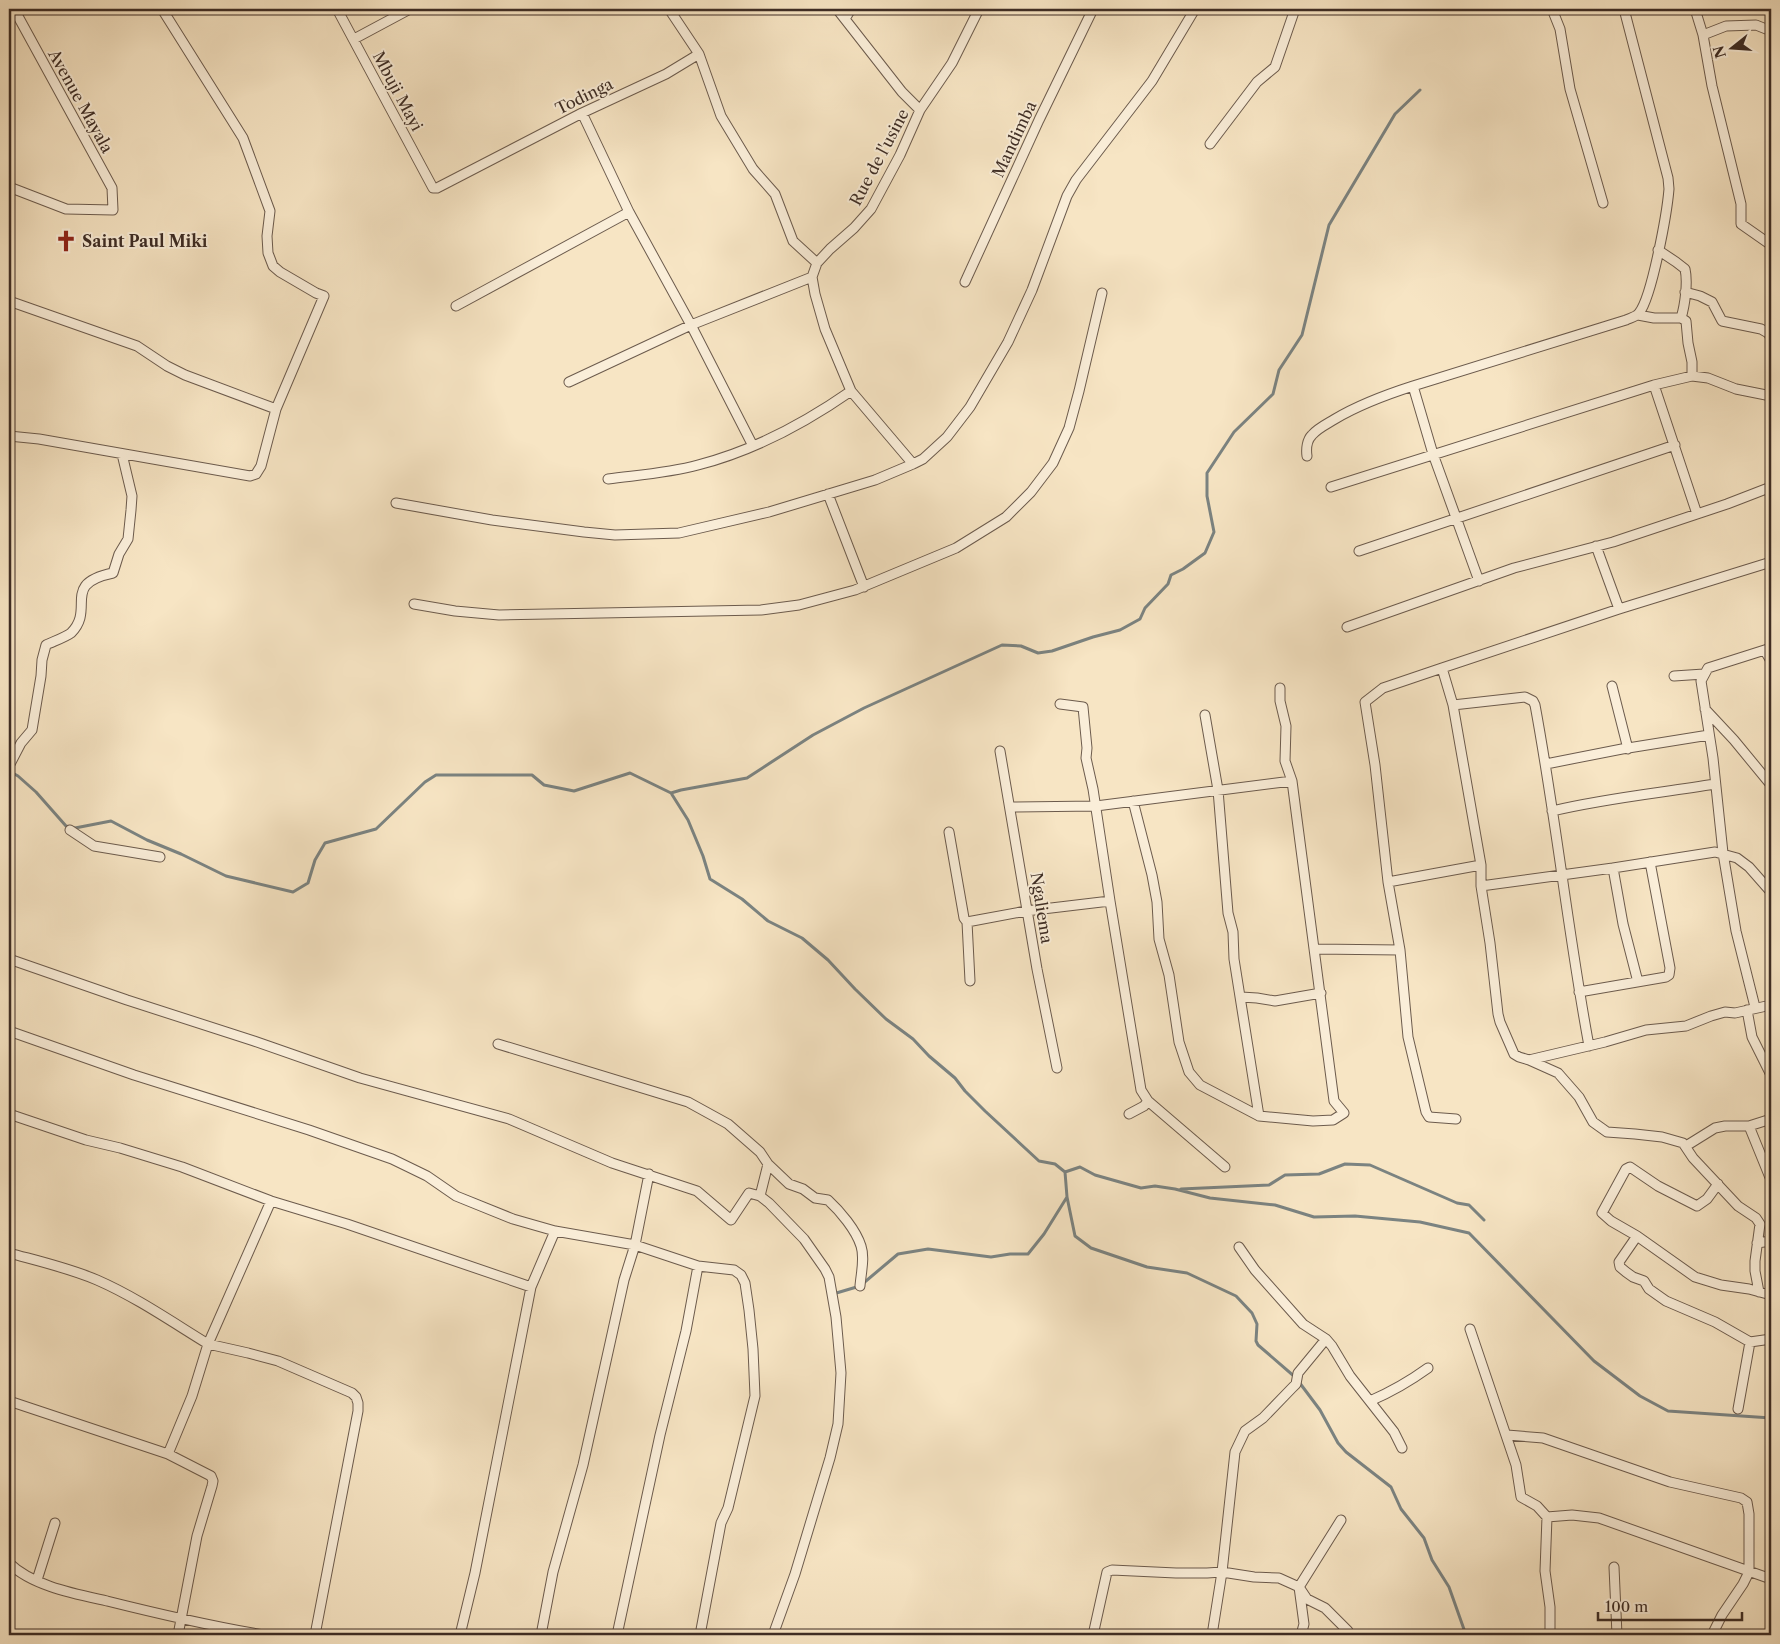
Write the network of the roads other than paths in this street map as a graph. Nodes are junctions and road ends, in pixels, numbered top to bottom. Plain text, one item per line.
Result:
1 (14, 9) edge
2 (162, 9) edge
3 (337, 9) edge
4 (410, 9) edge
5 (669, 9) edge
6 (838, 9) edge
7 (851, 9) edge
8 (979, 9) edge
9 (1093, 9) edge
10 (1196, 9) edge
11 (1295, 9) edge
12 (1552, 9) edge
13 (1624, 9) edge
14 (1696, 9) edge
15 (846, 19) junction
16 (1771, 31) edge
17 (1703, 35) junction
18 (354, 39) junction
19 (699, 54) junction
20 (920, 110) junction
21 (582, 113) junction
22 (1210, 144) dead end
23 (9, 187) edge
24 (433, 188) joint
25 (1603, 204) dead end
26 (629, 212) junction
27 (1771, 245) edge
28 (1658, 250) junction
29 (817, 263) junction
30 (812, 277) junction
31 (965, 282) dead end
32 (1685, 292) junction
33 (1102, 293) dead end
34 (9, 301) edge
35 (456, 306) dead end
36 (1638, 315) junction
37 (1681, 318) junction
38 (691, 325) junction
39 (1771, 338) edge
40 (1692, 376) junction
41 (569, 382) dead end
42 (1654, 385) junction
43 (1413, 386) junction
44 (851, 391) junction
45 (1771, 396) edge
46 (276, 409) junction
47 (9, 436) edge
48 (1675, 445) junction
49 (753, 446) junction
50 (122, 454) junction
51 (1434, 454) junction
52 (1307, 456) dead end
53 (913, 464) junction
54 (608, 479) dead end
55 (1331, 487) dead end
56 (1771, 487) edge
57 (828, 494) junction
58 (396, 503) dead end
59 (1697, 514) junction
60 (1457, 519) junction
61 (1596, 546) junction
62 (1359, 552) dead end
63 (1771, 562) edge
64 (1479, 581) junction
65 (864, 586) junction
66 (414, 604) dead end
67 (1619, 609) junction
68 (1347, 627) dead end
69 (1768, 650) edge
70 (1771, 660) edge
71 (1442, 668) junction
72 (1704, 674) junction
73 (1674, 676) dead end
74 (1612, 686) dead end
75 (1280, 688) dead end
76 (1060, 704) dead end
77 (1453, 705) junction
78 (1705, 709) junction
79 (1205, 715) dead end
80 (1709, 735) junction
81 (1628, 749) junction
82 (1000, 751) dead end
83 (1546, 764) junction
84 (9, 766) edge
85 (1292, 781) junction
86 (1715, 784) junction
87 (1771, 785) edge
88 (1218, 790) junction
89 (1132, 802) junction
90 (1096, 806) junction
91 (1010, 807) junction
92 (1552, 811) junction
93 (70, 830) dead end
94 (948, 832) dead end
95 (1723, 853) junction
96 (160, 858) dead end
97 (1650, 862) junction
98 (1481, 865) junction
99 (1613, 868) junction
100 (1563, 875) junction
101 (1388, 882) junction
102 (1481, 886) junction
103 (1771, 892) edge
104 (1110, 901) junction
105 (1026, 911) junction
106 (967, 922) junction
107 (1315, 949) junction
108 (1400, 950) junction
109 (9, 959) edge
110 (970, 981) dead end
111 (1638, 982) junction
112 (1579, 992) junction
113 (1321, 993) junction
114 (1241, 998) junction
115 (1771, 1005) edge
116 (1751, 1008) junction
117 (9, 1031) edge
118 (498, 1044) dead end
119 (1589, 1046) junction
120 (1529, 1060) junction
121 (1056, 1068) dead end
122 (1771, 1075) edge
123 (1148, 1101) junction
124 (9, 1114) edge
125 (1129, 1114) dead end
126 (1259, 1116) junction
127 (1456, 1119) dead end
128 (1771, 1119) edge
129 (1749, 1126) junction
130 (1686, 1146) junction
131 (768, 1164) junction
132 (1225, 1167) dead end
133 (649, 1174) junction
134 (1771, 1180) edge
135 (1718, 1184) junction
136 (760, 1196) junction
137 (271, 1201) junction
138 (555, 1231) junction
139 (1637, 1236) junction
140 (1771, 1241) edge
141 (1757, 1243) junction
142 (635, 1245) junction
143 (1239, 1246) dead end
144 (9, 1253) edge
145 (698, 1266) junction
146 (860, 1286) dead end
147 (531, 1287) junction
148 (1760, 1292) junction
149 (1771, 1295) edge
150 (1470, 1329) dead end
151 (1326, 1339) junction
152 (1771, 1339) edge
153 (1750, 1342) junction
154 (208, 1344) junction
155 (1428, 1368) dead end
156 (9, 1401) edge
157 (1370, 1401) junction
158 (1738, 1409) dead end
159 (1507, 1435) junction
160 (1402, 1448) dead end
161 (168, 1454) junction
162 (1547, 1517) junction
163 (1341, 1520) dead end
164 (55, 1523) dead end
165 (9, 1564) edge
166 (1614, 1567) dead end
167 (1222, 1572) junction
168 (1749, 1572) junction
169 (1771, 1579) edge
170 (38, 1580) junction
171 (1299, 1587) junction
172 (182, 1620) junction
173 (178, 1635) edge
174 (264, 1635) edge
175 (315, 1635) edge
176 (460, 1635) edge
177 (541, 1635) edge
178 (617, 1635) edge
179 (700, 1635) edge
180 (773, 1635) edge
181 (1092, 1635) edge
182 (1212, 1635) edge
183 (1301, 1635) edge
184 (1349, 1635) edge
185 (1550, 1635) edge
186 (1617, 1635) edge
187 (1712, 1635) edge

1 - 23 street, Avenue Mayala
2 - 46 street
3 - 18 street, Mbuji Mayi
4 - 18 street
5 - 19 street
6 - 15 street
7 - 15 street
8 - 20 street, Rue de l'usine
9 - 31 street, Mandimba
10 - 53 street
11 - 22 street
12 - 25 street
13 - 28 street
14 - 17 street
15 - 20 street
16 - 17 street
17 - 27 street
18 - 24 street, Mbuji Mayi
19 - 21 street, Todinga
19 - 29 street
20 - 29 street, Rue de l'usine
21 - 24 street, Todinga
21 - 26 street
26 - 35 street
26 - 38 street
28 - 32 street
28 - 36 street
29 - 30 street, Rue de l'usine
30 - 38 street
30 - 44 street
32 - 37 street
32 - 39 street
33 - 65 street
34 - 46 street
36 - 37 street
36 - 43 street
37 - 40 street
38 - 41 street
38 - 49 street
40 - 42 street
40 - 45 street
42 - 48 street
42 - 51 street
43 - 51 street
43 - 52 street
44 - 49 street
44 - 53 street
46 - 50 street
47 - 50 street
48 - 59 street
48 - 60 street
49 - 54 street
50 - 84 street
51 - 55 street
51 - 60 street
53 - 57 street
56 - 59 street
57 - 58 street
57 - 65 street
59 - 61 street
60 - 62 street
60 - 64 street
61 - 64 street
61 - 67 street
63 - 67 street
64 - 68 street
65 - 66 street
67 - 71 street
69 - 70 street
69 - 72 street
71 - 77 street
71 - 101 street
72 - 73 street
72 - 78 street
74 - 81 street
75 - 85 street
76 - 90 street
77 - 83 street
77 - 98 street
78 - 80 street
78 - 87 street
79 - 88 street
80 - 81 street
80 - 86 street
81 - 83 street
82 - 91 street, Ngaliema
83 - 92 street
85 - 88 street
85 - 107 street
86 - 92 street
86 - 95 street
88 - 89 street
88 - 114 street
89 - 90 street
89 - 126 street
90 - 91 street
90 - 104 street
91 - 105 street, Ngaliema
92 - 100 street
93 - 96 street
94 - 106 street
95 - 97 street
95 - 103 street
95 - 116 street
97 - 99 street
97 - 111 street
98 - 101 street
98 - 102 street
99 - 100 street
99 - 111 street
100 - 102 street
100 - 112 street
101 - 108 street
102 - 120 street
104 - 105 street
104 - 123 street
105 - 106 street
105 - 121 street, Ngaliema
106 - 110 street
107 - 108 street
107 - 113 street
108 - 127 street
109 - 133 street
111 - 112 street
112 - 119 street
113 - 114 street
113 - 126 street
114 - 126 street
115 - 116 street
116 - 119 street
116 - 122 street
117 - 138 street
118 - 131 street
119 - 120 street
120 - 130 street
123 - 125 street
123 - 132 street
124 - 137 street
128 - 129 street
129 - 130 street
129 - 134 street
130 - 135 street
131 - 136 street
131 - 146 street
133 - 136 street
133 - 142 street
135 - 139 street
135 - 141 street
136 - 180 street
137 - 147 street
137 - 154 street
138 - 142 street
138 - 147 street
139 - 148 street
139 - 153 street
140 - 141 street
141 - 148 street
142 - 145 street
142 - 177 street
143 - 151 street
144 - 154 street
145 - 178 street
145 - 179 street
147 - 176 street
148 - 149 street
150 - 159 street
151 - 157 street
151 - 167 street
152 - 153 street
153 - 158 street
154 - 161 street
154 - 175 street
155 - 157 street
156 - 161 street
157 - 160 street
159 - 162 street
159 - 168 street
161 - 172 street
162 - 168 street
162 - 185 street
163 - 171 street
164 - 170 street
165 - 170 street
166 - 186 street
167 - 171 street
167 - 181 street
167 - 182 street
168 - 169 street
168 - 187 street
170 - 172 street
171 - 183 street
171 - 184 street
172 - 173 street
172 - 174 street

